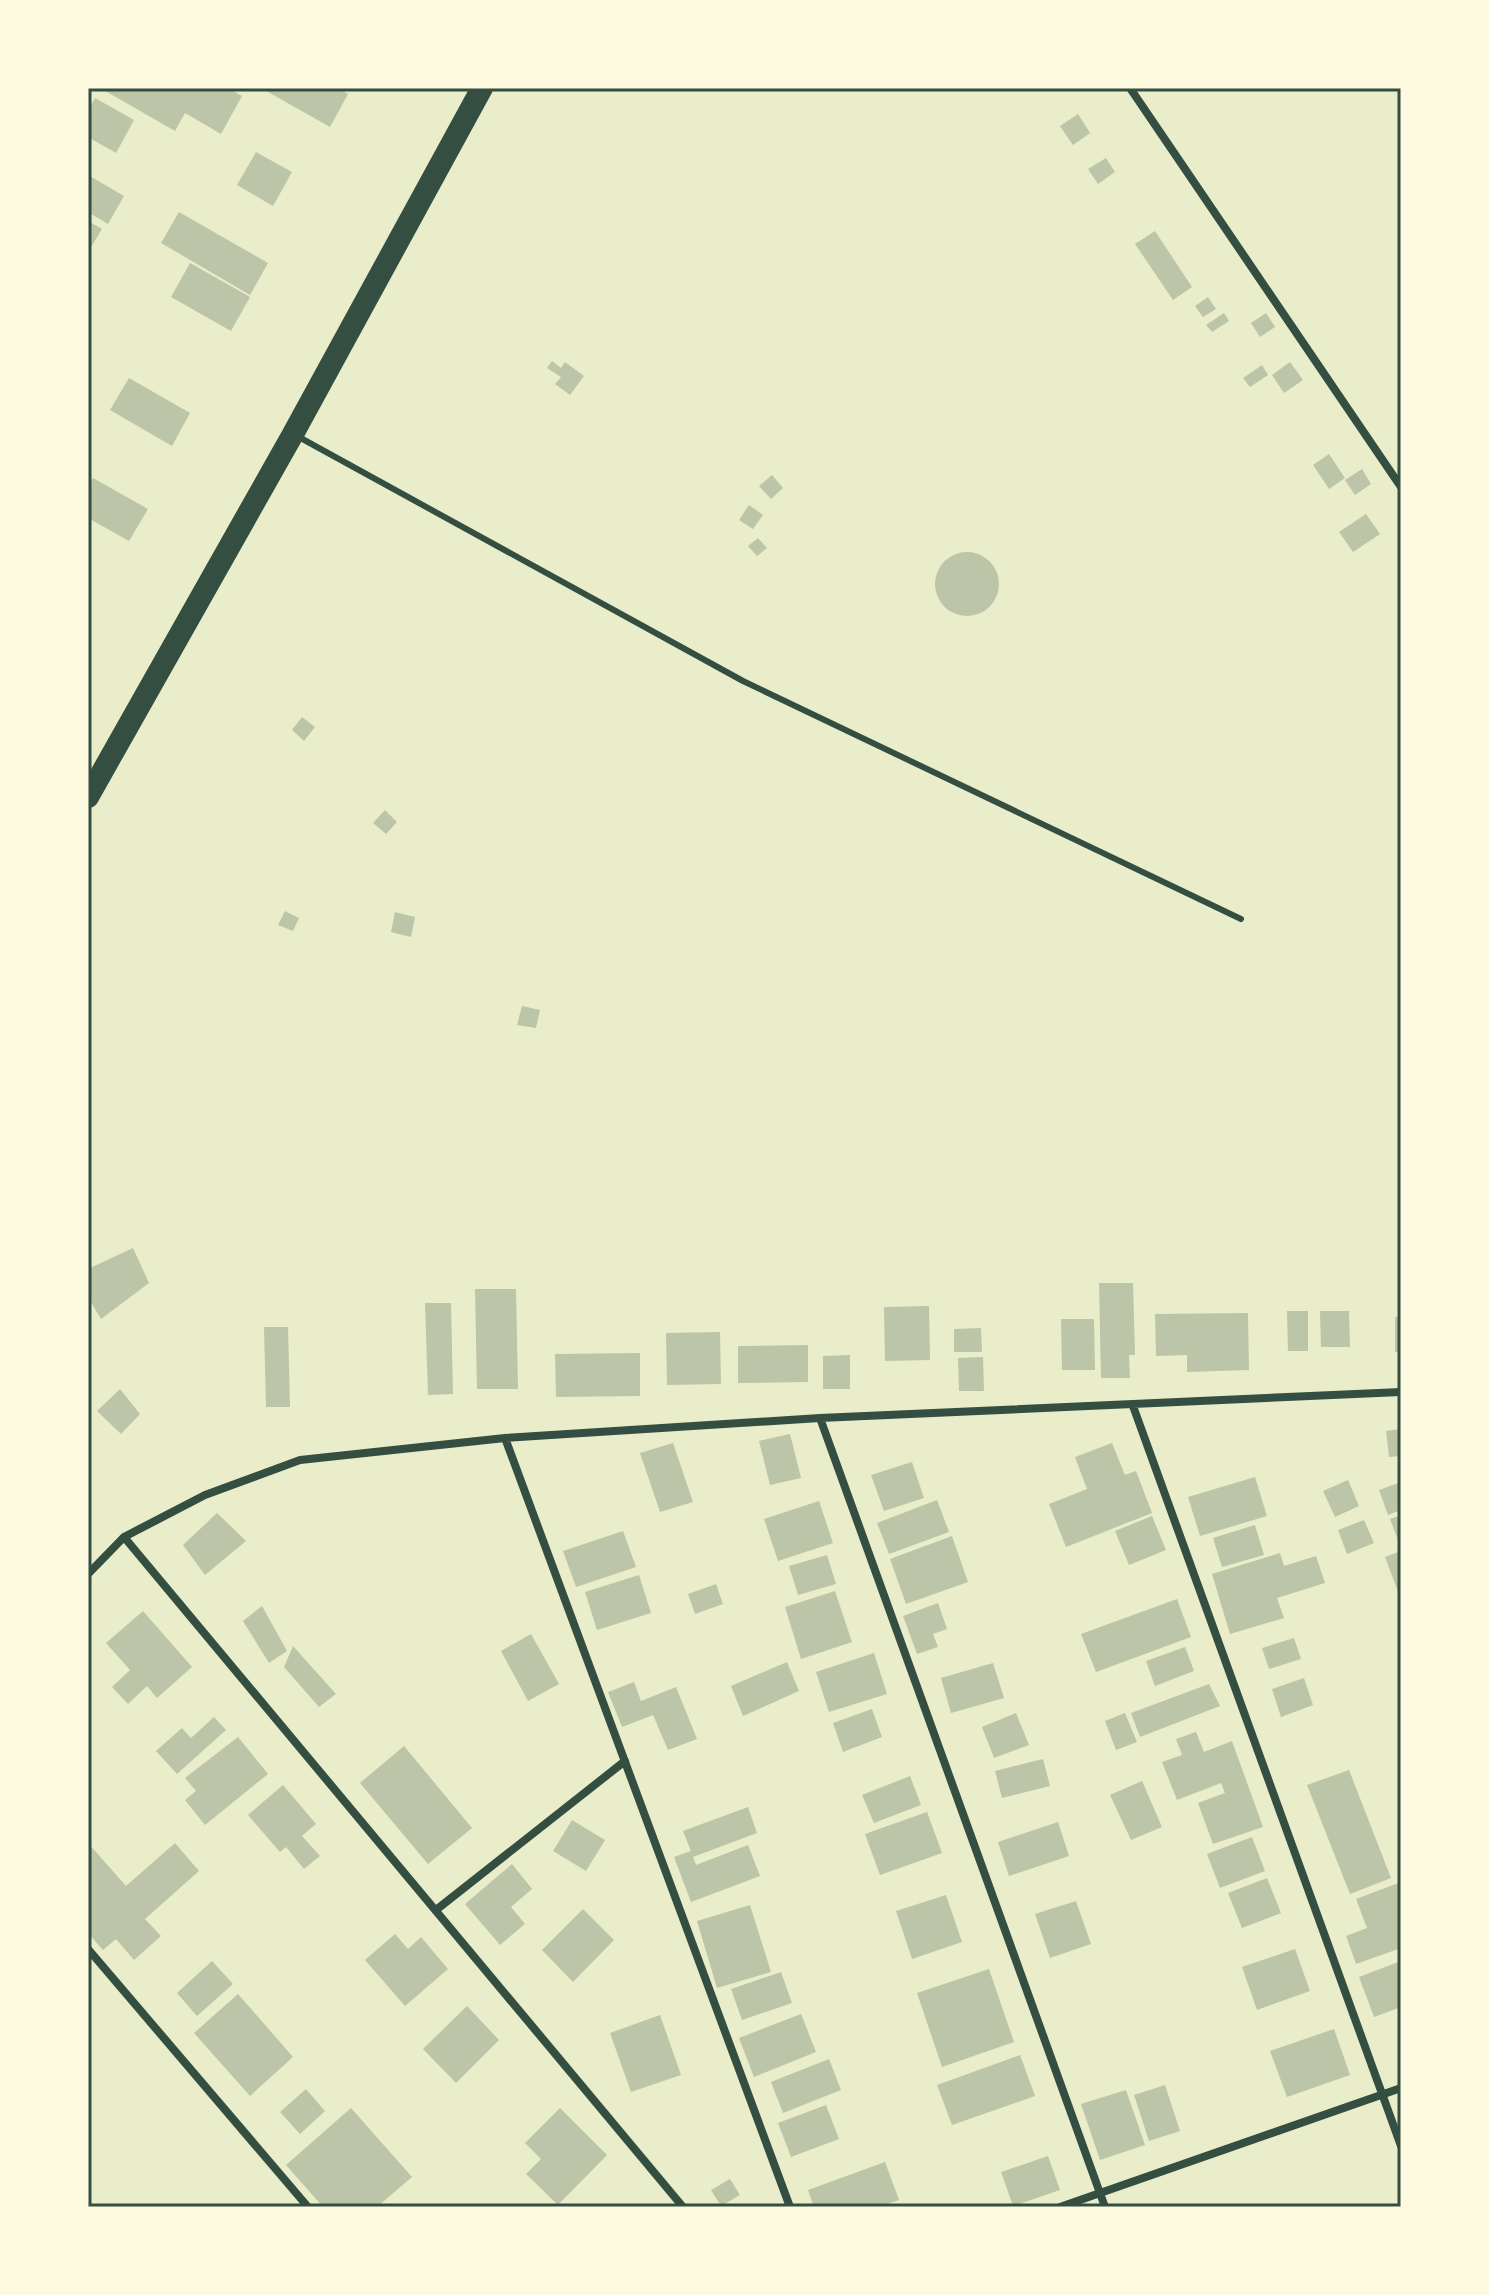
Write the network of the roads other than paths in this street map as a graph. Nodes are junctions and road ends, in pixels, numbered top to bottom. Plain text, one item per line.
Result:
1 (482, 88) edge
2 (1130, 88) edge
3 (293, 434) junction
4 (1401, 487) edge
5 (88, 797) edge
6 (1241, 919) dead end
7 (1401, 1392) edge
8 (1133, 1406) junction
9 (820, 1418) junction
10 (505, 1438) junction
11 (124, 1537) junction
12 (88, 1574) edge
13 (625, 1761) junction
14 (436, 1910) junction
15 (88, 1949) edge
16 (1401, 2088) edge
17 (1383, 2096) junction
18 (1401, 2146) edge
19 (1100, 2192) junction
20 (308, 2207) edge
21 (683, 2207) edge
22 (790, 2207) edge
23 (1060, 2207) edge
24 (1105, 2207) edge

1 - 3 highway
2 - 4 street
3 - 5 highway
3 - 6 lane
7 - 8 street
8 - 9 street
8 - 17 street
9 - 10 street
9 - 19 street
10 - 11 street
10 - 13 street
11 - 12 street
11 - 14 street
13 - 14 street
13 - 22 street
14 - 21 street
15 - 20 street
16 - 17 street
17 - 18 street
17 - 19 street
19 - 23 street
19 - 24 street

